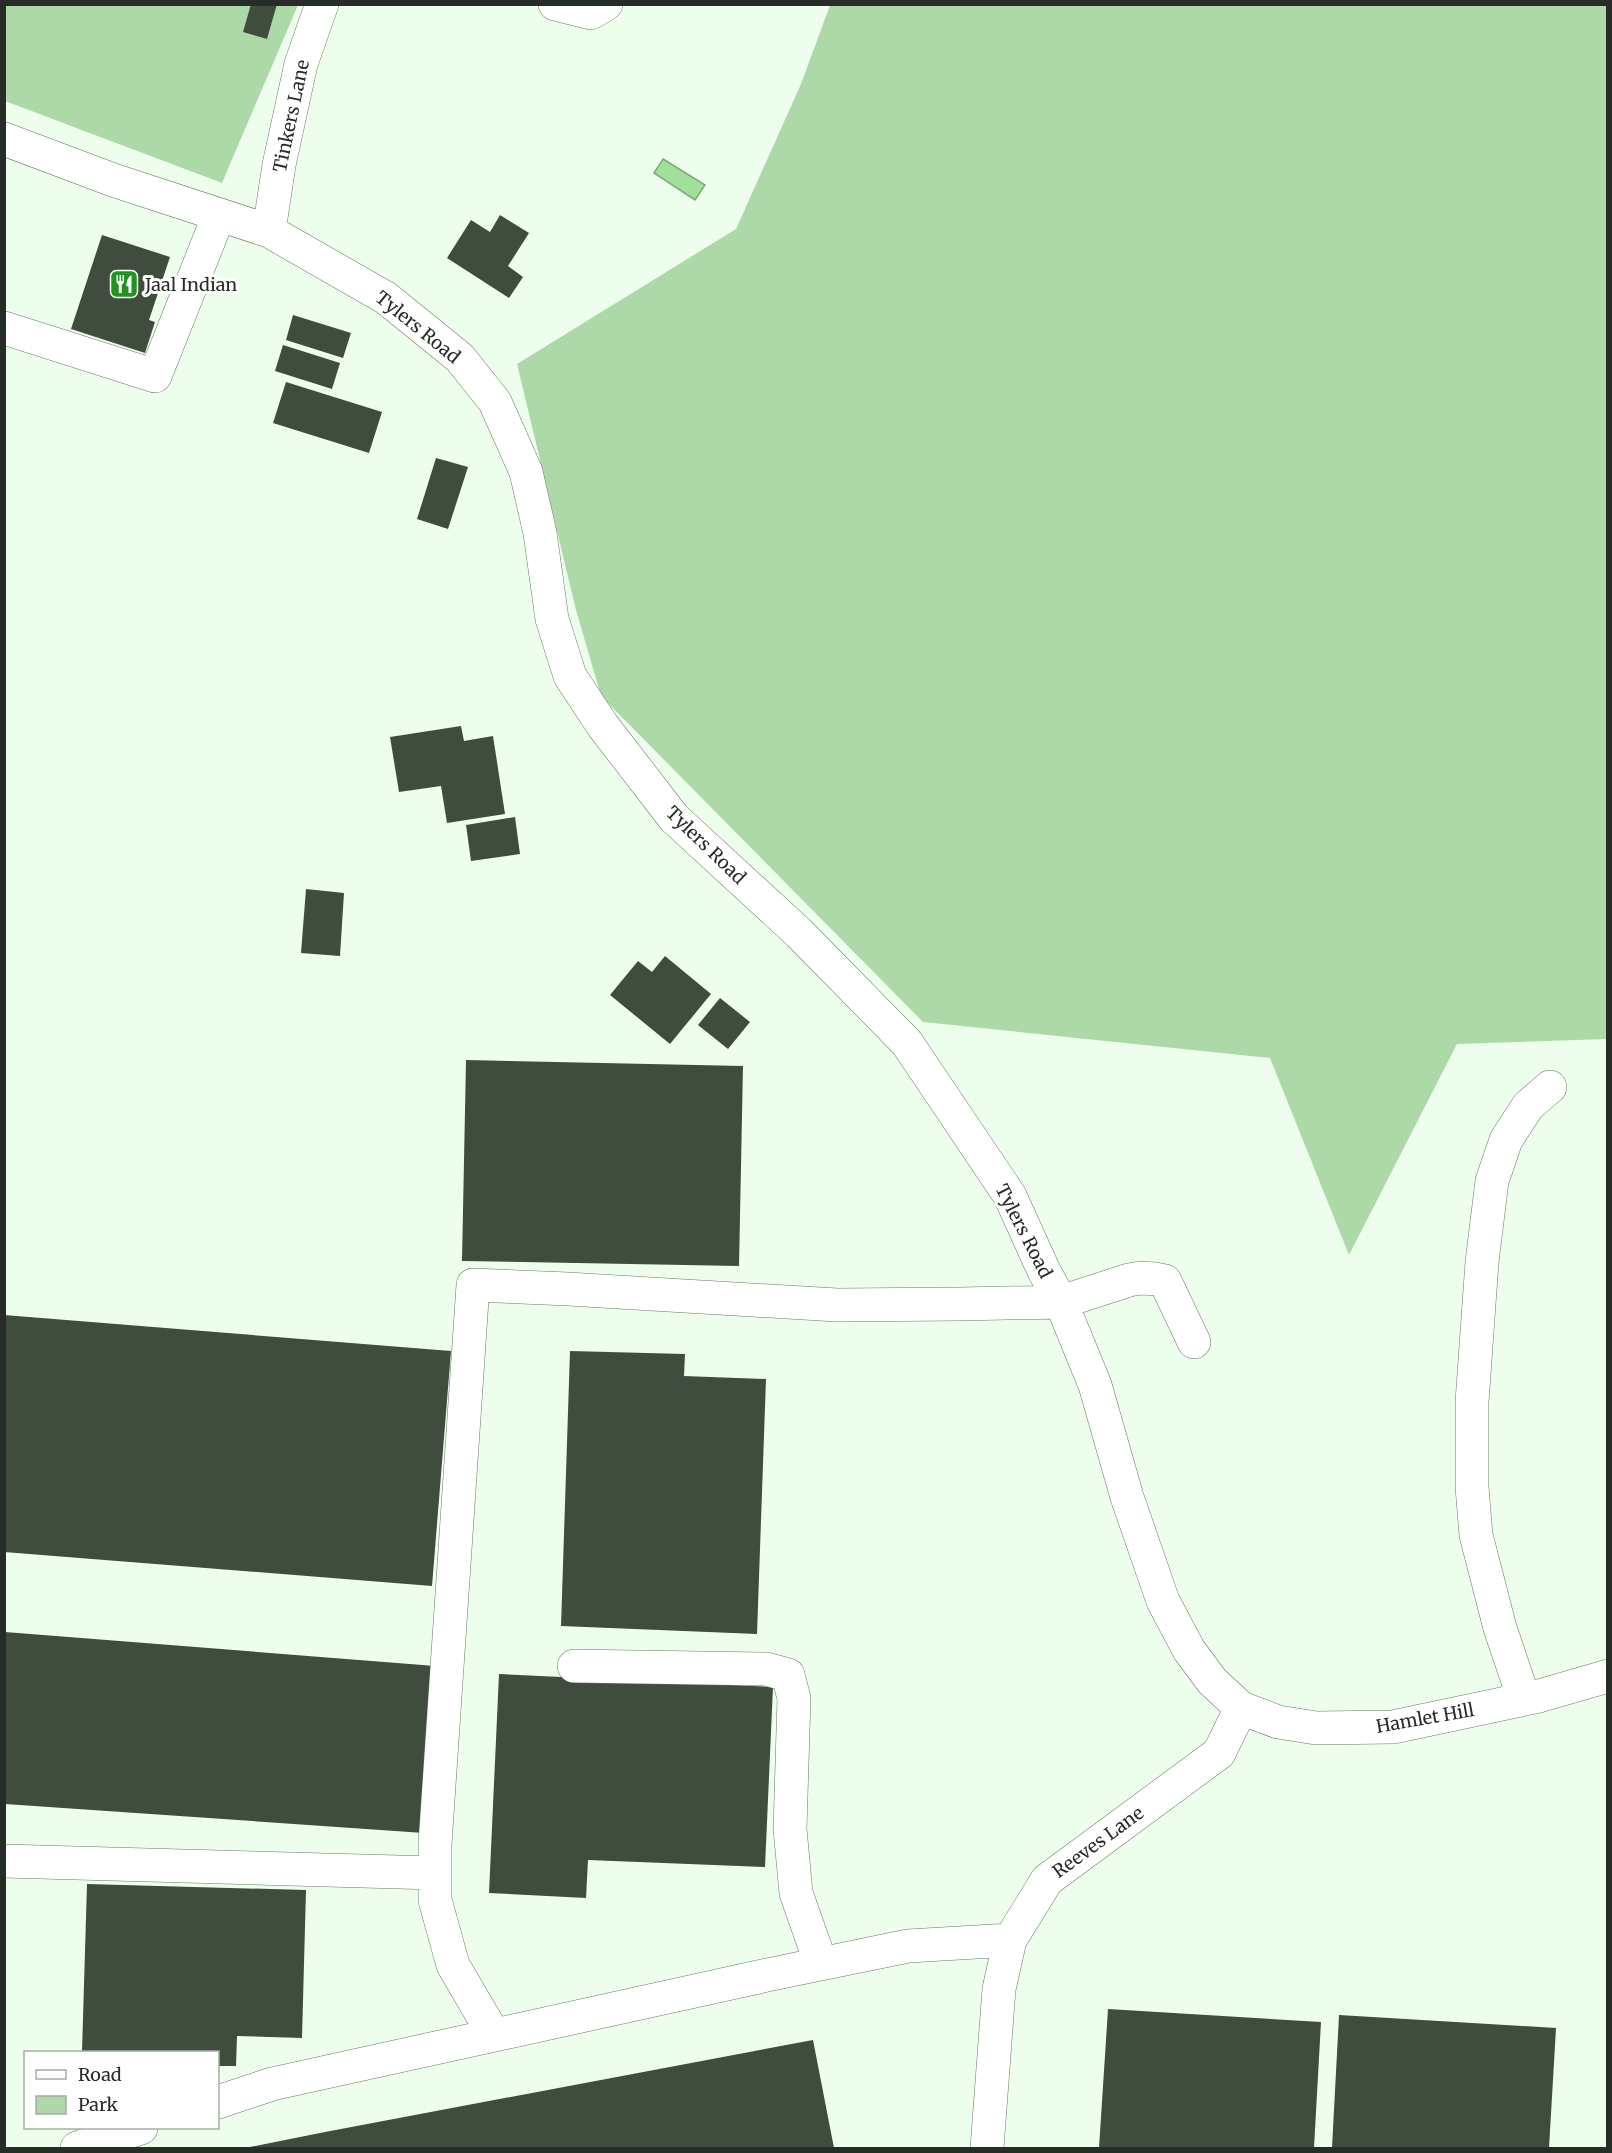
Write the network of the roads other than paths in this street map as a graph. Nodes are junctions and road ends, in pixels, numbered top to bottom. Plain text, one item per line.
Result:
1 (322, 4) edge
2 (555, 4) edge
3 (606, 4) edge
4 (4, 139) edge
5 (219, 215) junction
6 (269, 231) junction
7 (4, 327) edge
8 (1550, 1087) dead end
9 (1061, 1302) junction
10 (1194, 1342) dead end
11 (574, 1666) dead end
12 (1608, 1676) edge
13 (1524, 1699) junction
14 (1241, 1708) junction
15 (4, 1861) edge
16 (435, 1874) junction
17 (1010, 1940) junction
18 (821, 1964) junction
19 (494, 2035) junction
20 (219, 2102) edge
21 (135, 2129) edge
22 (77, 2148) edge
23 (987, 2148) edge

1 - 6 street, Tinkers Lane
2 - 3 street
4 - 5 street, Tylers Road
5 - 6 street, Tylers Road
5 - 7 street
6 - 9 street, Tylers Road
8 - 13 street
9 - 10 street
9 - 14 street, Tylers Road
9 - 16 street
11 - 18 street
12 - 13 street, Hamlet Hill
13 - 14 street, Hamlet Hill
14 - 17 street, Reeves Lane
15 - 16 street
16 - 19 street
17 - 18 street
17 - 23 street, Reeves Lane
18 - 19 street
19 - 20 street
21 - 22 street

